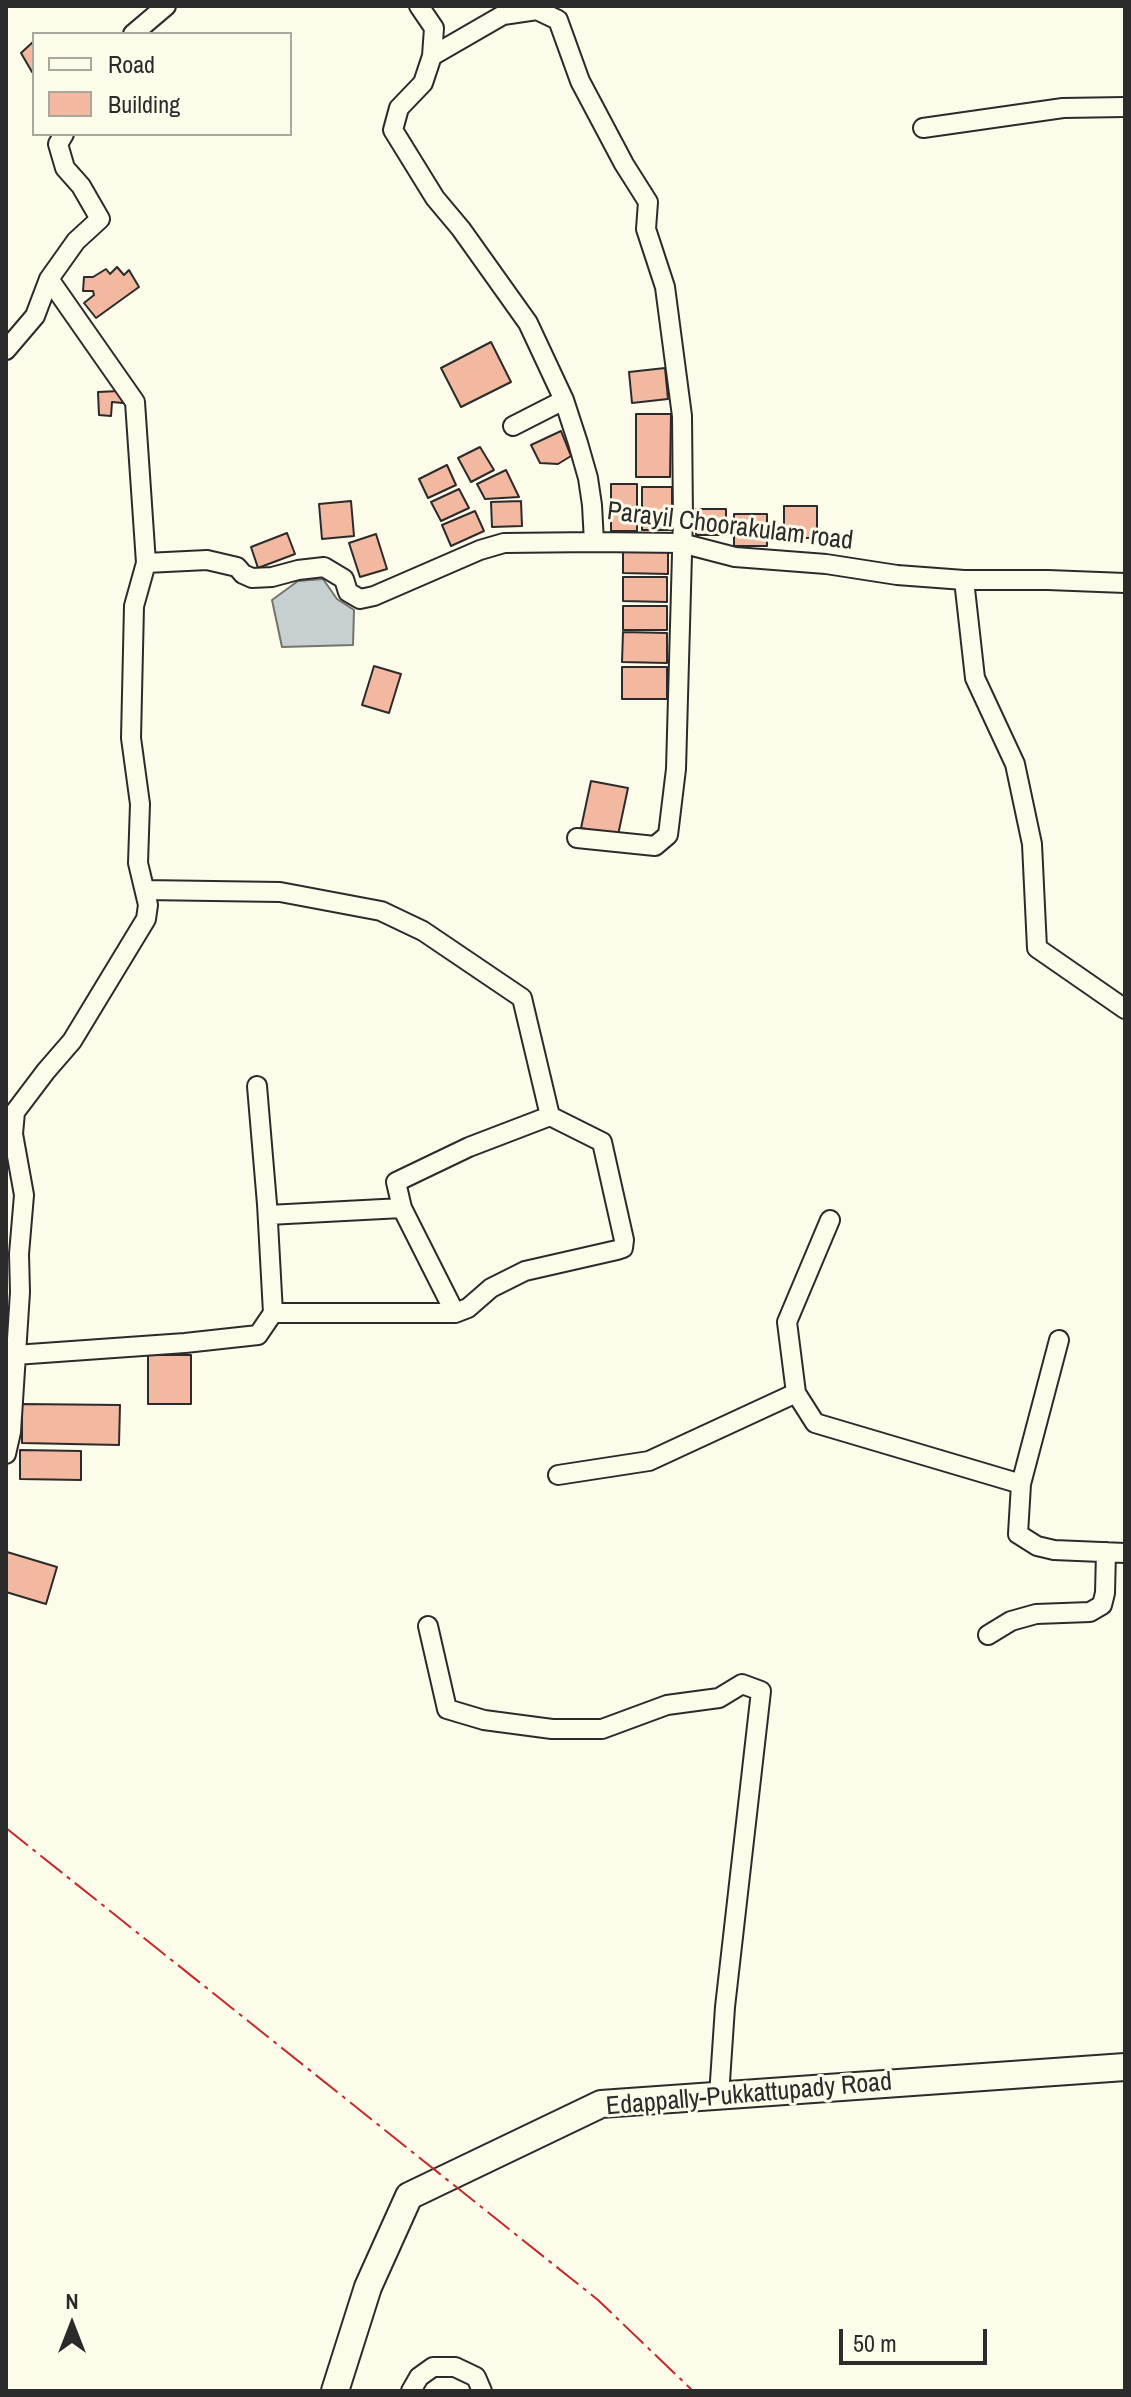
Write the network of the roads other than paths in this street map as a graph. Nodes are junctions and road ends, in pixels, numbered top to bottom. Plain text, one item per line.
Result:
1 (166, 6) edge
2 (419, 6) edge
3 (135, 32) edge
4 (432, 56) junction
5 (1125, 107) edge
6 (923, 128) dead end
7 (63, 136) edge
8 (49, 279) junction
9 (6, 350) edge
10 (564, 400) junction
11 (513, 426) dead end
12 (594, 542) junction
13 (681, 543) junction
14 (146, 563) junction
15 (964, 580) junction
16 (1125, 583) edge
17 (577, 838) dead end
18 (145, 890) junction
19 (1125, 1009) edge
20 (257, 1086) dead end
21 (550, 1116) junction
22 (402, 1208) junction
23 (268, 1215) junction
24 (830, 1220) dead end
25 (273, 1313) junction
26 (455, 1313) junction
27 (1059, 1340) dead end
28 (15, 1355) junction
29 (796, 1393) junction
30 (6, 1454) edge
31 (558, 1475) dead end
32 (1021, 1484) junction
33 (1116, 1553) edge
34 (428, 1626) dead end
35 (988, 1635) dead end
36 (1125, 2067) edge
37 (719, 2096) junction
38 (335, 2391) edge
39 (411, 2391) edge
40 (482, 2391) edge

1 - 3 street
2 - 4 street
4 - 10 street, Parayil Choorakulam road
4 - 13 street
5 - 6 street
7 - 8 street
8 - 9 street
8 - 14 street
10 - 11 street
10 - 12 street, Parayil Choorakulam road
12 - 13 street, Parayil Choorakulam road
12 - 14 street, Parayil Choorakulam road
13 - 15 street, Parayil Choorakulam road
13 - 17 street
14 - 18 street
15 - 16 street, Parayil Choorakulam road
15 - 19 street
18 - 21 street
18 - 28 street
20 - 23 street
21 - 22 street
21 - 26 street
22 - 23 street
22 - 26 street
23 - 25 street
24 - 29 street
25 - 26 street
25 - 28 street
27 - 32 street
28 - 30 street
29 - 31 street
29 - 32 street
32 - 33 street
33 - 35 street
34 - 37 street
36 - 37 main road, Edappally-Pukkattupady Road
37 - 38 main road, Edappally-Pukkattupady Road
39 - 40 street

